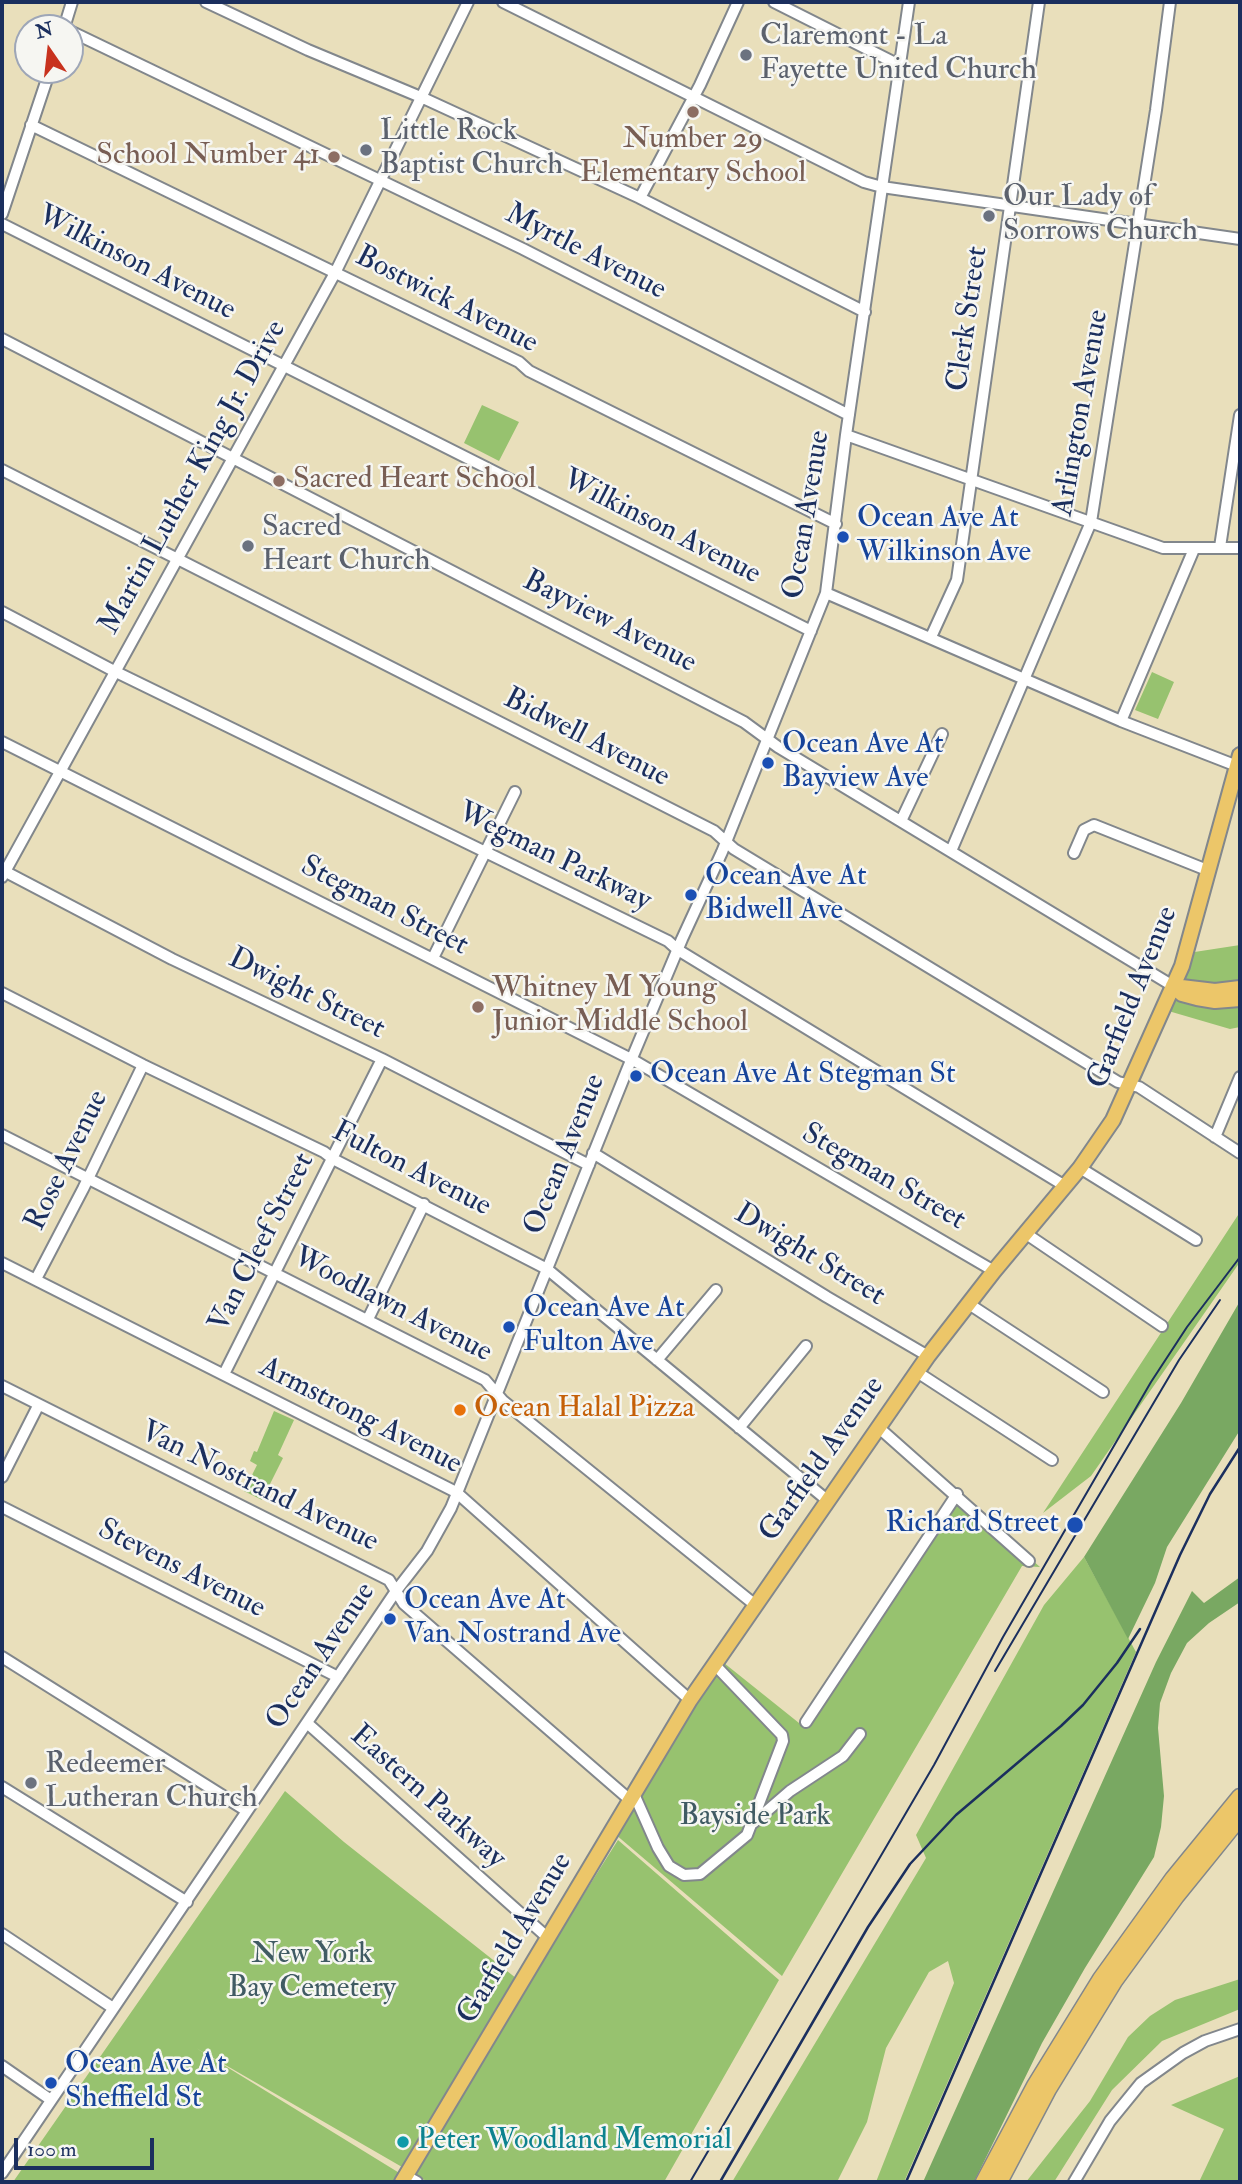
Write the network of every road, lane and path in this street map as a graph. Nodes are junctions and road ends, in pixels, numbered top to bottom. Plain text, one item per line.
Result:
1 (206, 2) edge
2 (468, 2) edge
3 (503, 2) edge
4 (738, 2) edge
5 (774, 2) edge
6 (909, 2) edge
7 (1039, 2) edge
8 (1170, 2) edge
9 (84, 38) edge
10 (901, 66) junction
11 (45, 84) edge
12 (692, 97) junction
13 (422, 98) junction
14 (31, 125) junction
15 (382, 181) junction
16 (882, 187) junction
17 (640, 198) junction
18 (1009, 205) junction
19 (2, 214) edge
20 (2, 224) edge
21 (1138, 225) junction
22 (1240, 239) edge
23 (335, 272) junction
24 (865, 312) junction
25 (2, 339) edge
26 (284, 365) junction
27 (849, 415) junction
28 (1240, 415) edge
29 (846, 435) junction
30 (233, 458) junction
31 (2, 470) edge
32 (971, 479) junction
33 (1091, 522) junction
34 (836, 524) junction
35 (1220, 547) junction
36 (1240, 548) edge
37 (1194, 549) junction
38 (177, 559) junction
39 (826, 593) junction
40 (2, 612) edge
41 (811, 631) junction
42 (931, 638) junction
43 (114, 671) junction
44 (1025, 679) junction
45 (1121, 721) junction
46 (942, 734) dead end
47 (767, 738) junction
48 (2, 742) edge
49 (1239, 760) edge
50 (60, 771) junction
51 (515, 792) dead end
52 (901, 821) junction
53 (726, 842) junction
54 (951, 851) junction
55 (485, 852) junction
56 (1074, 853) dead end
57 (1207, 870) junction
58 (3, 873) edge
59 (678, 950) junction
60 (433, 958) junction
61 (1173, 986) junction
62 (1240, 988) edge
63 (2, 993) edge
64 (1240, 999) edge
65 (382, 1059) junction
66 (633, 1060) junction
67 (143, 1065) junction
68 (1240, 1077) edge
69 (1129, 1084) junction
70 (2, 1135) edge
71 (1215, 1137) junction
72 (593, 1153) junction
73 (1240, 1153) edge
74 (333, 1159) junction
75 (589, 1165) junction
76 (1080, 1168) junction
77 (88, 1179) junction
78 (1065, 1186) junction
79 (424, 1204) junction
80 (1025, 1233) junction
81 (1196, 1240) dead end
82 (2, 1262) edge
83 (547, 1269) junction
84 (994, 1271) junction
85 (275, 1273) junction
86 (36, 1279) junction
87 (716, 1290) dead end
88 (969, 1304) junction
89 (368, 1319) junction
90 (1162, 1326) dead end
91 (806, 1346) dead end
92 (928, 1356) junction
93 (657, 1360) junction
94 (917, 1372) junction
95 (224, 1374) junction
96 (2, 1386) edge
97 (497, 1392) junction
98 (1103, 1392) dead end
99 (38, 1406) junction
100 (878, 1427) junction
101 (739, 1428) junction
102 (1052, 1460) dead end
103 (2, 1477) edge
104 (456, 1492) junction
105 (957, 1494) junction
106 (827, 1500) junction
107 (2, 1507) edge
108 (1029, 1561) dead end
109 (396, 1591) junction
110 (754, 1604) junction
111 (2, 1657) edge
112 (714, 1664) junction
113 (338, 1677) junction
114 (690, 1700) junction
115 (806, 1722) dead end
116 (307, 1723) junction
117 (860, 1734) dead end
118 (2, 1787) edge
119 (632, 1797) junction
120 (1240, 1797) edge
121 (247, 1811) junction
122 (1240, 1816) edge
123 (753, 1824) junction
124 (187, 1902) junction
125 (2, 1934) edge
126 (547, 1937) junction
127 (113, 2008) junction
128 (1240, 2029) edge
129 (2, 2066) edge
130 (51, 2100) junction
131 (2, 2173) edge
132 (408, 2180) edge
133 (985, 2182) edge
134 (999, 2182) edge
135 (1074, 2182) edge

1 - 13 street
2 - 13 street, Martin Luther King Jr. Drive
3 - 12 street
4 - 12 street
5 - 10 street
6 - 10 street, Ocean Avenue
7 - 18 street, Clerk Street
8 - 21 street, Arlington Avenue
9 - 15 street, Myrtle Avenue
10 - 16 street, Ocean Avenue
11 - 14 street
12 - 16 street
12 - 17 street
13 - 15 street, Martin Luther King Jr. Drive
13 - 17 street
14 - 19 street
14 - 23 street, Bostwick Avenue
15 - 23 street, Martin Luther King Jr. Drive
15 - 27 street, Myrtle Avenue
16 - 18 street
16 - 24 street, Ocean Avenue
17 - 24 street
18 - 21 street
18 - 32 street, Clerk Street
20 - 26 street, Wilkinson Avenue
21 - 22 street
21 - 33 street, Arlington Avenue
23 - 26 street, Martin Luther King Jr. Drive
23 - 34 street, Bostwick Avenue
24 - 27 street, Ocean Avenue
25 - 30 street, Bayview Avenue
26 - 30 street, Martin Luther King Jr. Drive
26 - 41 street, Wilkinson Avenue
27 - 29 street, Ocean Avenue
28 - 35 street
29 - 32 street
29 - 34 street, Ocean Avenue
30 - 38 street, Martin Luther King Jr. Drive
30 - 47 street, Bayview Avenue
31 - 38 street, Bidwell Avenue
32 - 33 street
32 - 42 street, Clerk Street
33 - 37 street
33 - 44 street, Arlington Avenue
34 - 39 street, Ocean Avenue
35 - 36 street
35 - 37 street
37 - 45 street
38 - 43 street, Martin Luther King Jr. Drive
38 - 53 street, Bidwell Avenue
39 - 41 street, Ocean Avenue
39 - 42 street
40 - 43 street, Wegman Parkway
41 - 47 street, Ocean Avenue
42 - 44 street
43 - 50 street, Martin Luther King Jr. Drive
43 - 55 street, Wegman Parkway
44 - 45 street
44 - 54 street, Arlington Avenue
45 - 49 street
46 - 52 street
47 - 52 street, Bayview Avenue
47 - 53 street, Ocean Avenue
48 - 50 street, Stegman Street
49 - 57 main road, Garfield Avenue
50 - 58 street, Martin Luther King Jr. Drive
50 - 60 street, Stegman Street
51 - 55 street
52 - 54 street, Bayview Avenue
53 - 59 street, Ocean Avenue
53 - 69 street, Bidwell Avenue
54 - 61 street, Bayview Avenue
55 - 59 street, Wegman Parkway
55 - 60 street
56 - 57 street
57 - 61 main road, Garfield Avenue
58 - 65 street, Dwight Street
59 - 66 street, Ocean Avenue
59 - 78 street, Wegman Parkway
60 - 66 street, Stegman Street
61 - 62 main road, Bayview Avenue
61 - 64 main road, Bayview Avenue
61 - 69 main road, Garfield Avenue
63 - 67 street, Fulton Avenue
65 - 74 street, Van Cleef Street
65 - 75 street, Dwight Street
66 - 72 street, Ocean Avenue
66 - 84 street, Stegman Street
67 - 74 street, Fulton Avenue
67 - 77 street, Rose Avenue
68 - 71 street
69 - 71 street, Bidwell Avenue
69 - 76 main road, Garfield Avenue
70 - 77 street, Woodlawn Avenue
71 - 73 street, Bidwell Avenue
72 - 75 street, Ocean Avenue
72 - 92 street, Dwight Street
74 - 79 street, Fulton Avenue
74 - 85 street, Van Cleef Street
75 - 83 street, Ocean Avenue
76 - 78 main road, Garfield Avenue
76 - 81 street
77 - 85 street, Woodlawn Avenue
77 - 86 street, Rose Avenue
78 - 80 main road, Garfield Avenue
79 - 83 street, Fulton Avenue
79 - 89 street
80 - 84 main road, Garfield Avenue
80 - 90 street
82 - 86 street, Armstrong Avenue
83 - 93 street, Fulton Avenue
83 - 97 street, Ocean Avenue
84 - 88 main road, Garfield Avenue
85 - 89 street, Woodlawn Avenue
85 - 95 street, Van Cleef Street
86 - 95 street, Armstrong Avenue
87 - 93 street
88 - 92 main road, Garfield Avenue
88 - 98 street
89 - 97 street, Woodlawn Avenue
91 - 101 street
92 - 94 main road, Garfield Avenue
93 - 101 street, Fulton Avenue
94 - 100 main road, Garfield Avenue
94 - 102 street
95 - 104 street, Armstrong Avenue
96 - 99 street, Van Nostrand Avenue
97 - 104 street, Ocean Avenue
97 - 110 street, Woodlawn Avenue
99 - 103 street
99 - 109 street, Van Nostrand Avenue
100 - 105 street
100 - 106 main road, Garfield Avenue
101 - 106 street, Fulton Avenue
104 - 109 street, Ocean Avenue
104 - 114 street, Armstrong Avenue
105 - 108 street
105 - 115 street
106 - 110 main road, Garfield Avenue
107 - 113 street, Stevens Avenue
109 - 113 street, Ocean Avenue
109 - 119 street, Van Nostrand Avenue
110 - 112 main road, Garfield Avenue
111 - 121 street
112 - 114 main road, Garfield Avenue
112 - 123 street
113 - 116 street, Ocean Avenue
114 - 119 main road, Garfield Avenue
116 - 121 street, Ocean Avenue
116 - 126 street, Eastern Parkway
117 - 123 street
118 - 124 street
119 - 123 street
119 - 126 main road, Garfield Avenue
120 - 133 highway
121 - 124 street, Ocean Avenue
122 - 134 highway
124 - 127 street, Ocean Avenue
125 - 127 street
126 - 132 main road, Garfield Avenue
127 - 130 street, Ocean Avenue
128 - 135 street
129 - 130 street
130 - 131 street, Ocean Avenue

